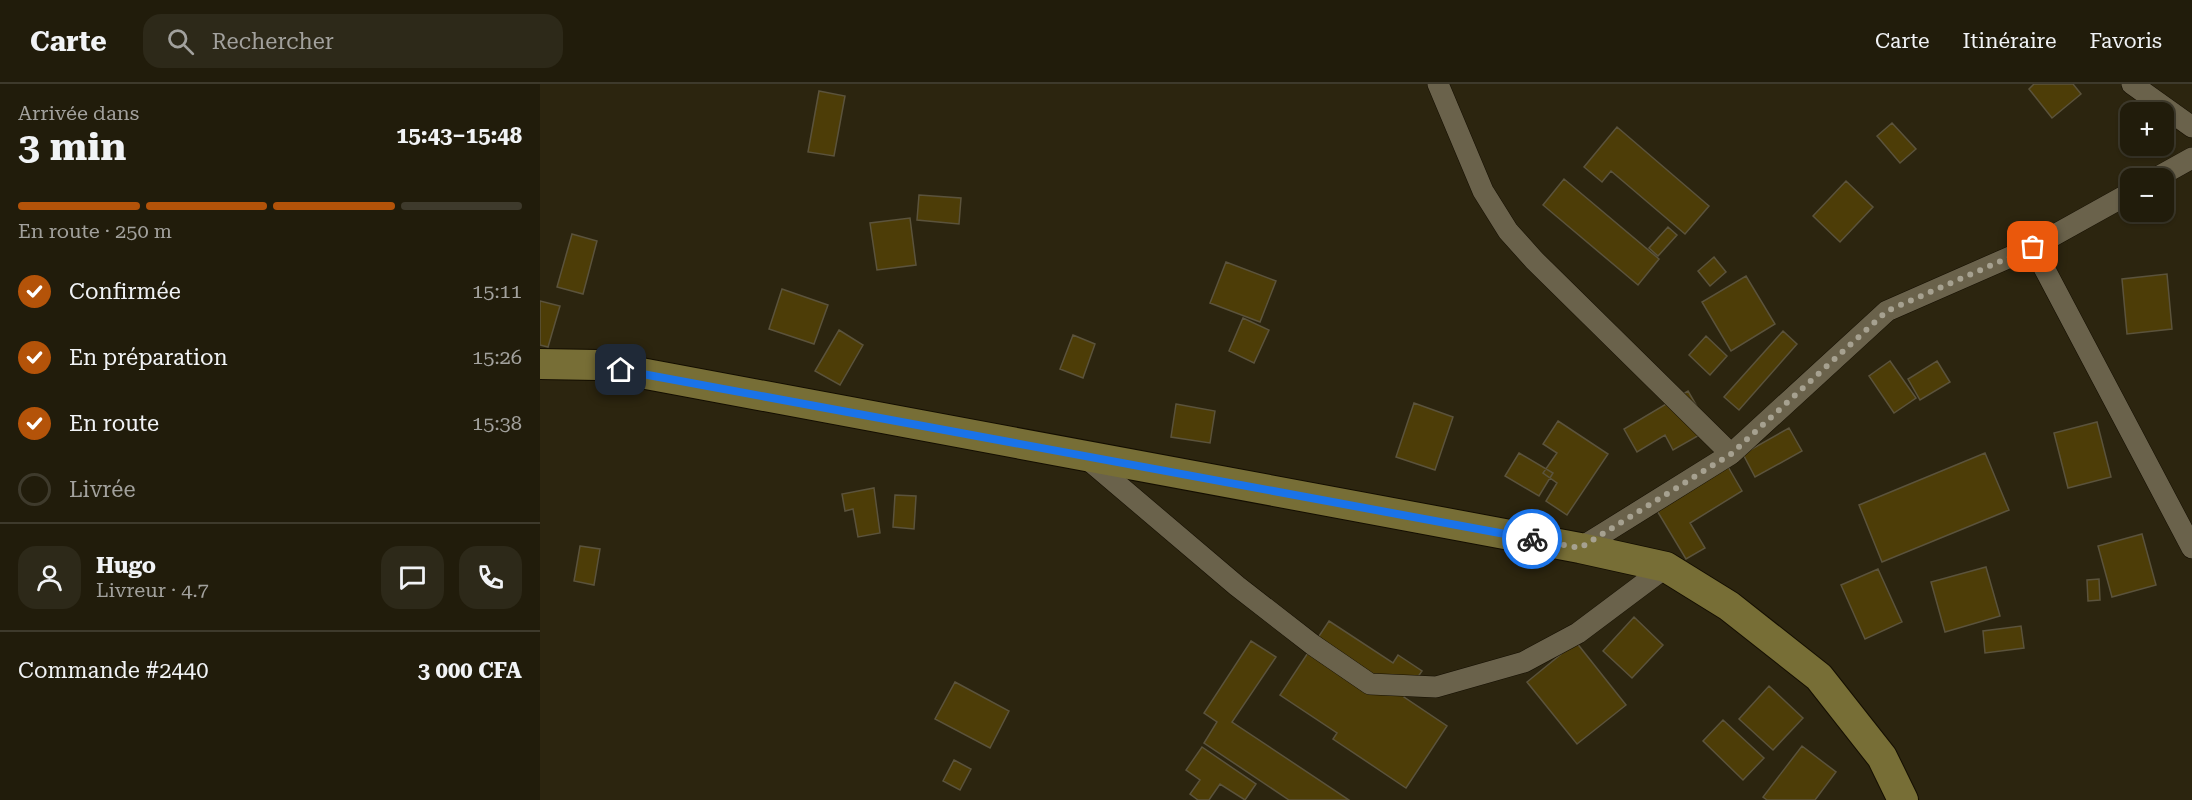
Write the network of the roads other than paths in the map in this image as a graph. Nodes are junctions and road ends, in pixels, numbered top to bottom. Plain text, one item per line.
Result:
1 (1438, 84) edge
2 (2132, 84) edge
3 (2192, 127) edge
4 (2192, 158) edge
5 (2174, 168) edge
6 (2120, 199) edge
7 (2033, 247) junction
8 (540, 364) edge
9 (1082, 454) junction
10 (1731, 454) junction
11 (1580, 548) junction
12 (2192, 549) edge
13 (1666, 567) junction
14 (1903, 800) edge

1 - 10 street
2 - 3 street
4 - 5 street
6 - 7 street
7 - 10 street
7 - 12 street
8 - 9 street
9 - 11 street
9 - 13 street
10 - 11 street
11 - 13 street
13 - 14 street

